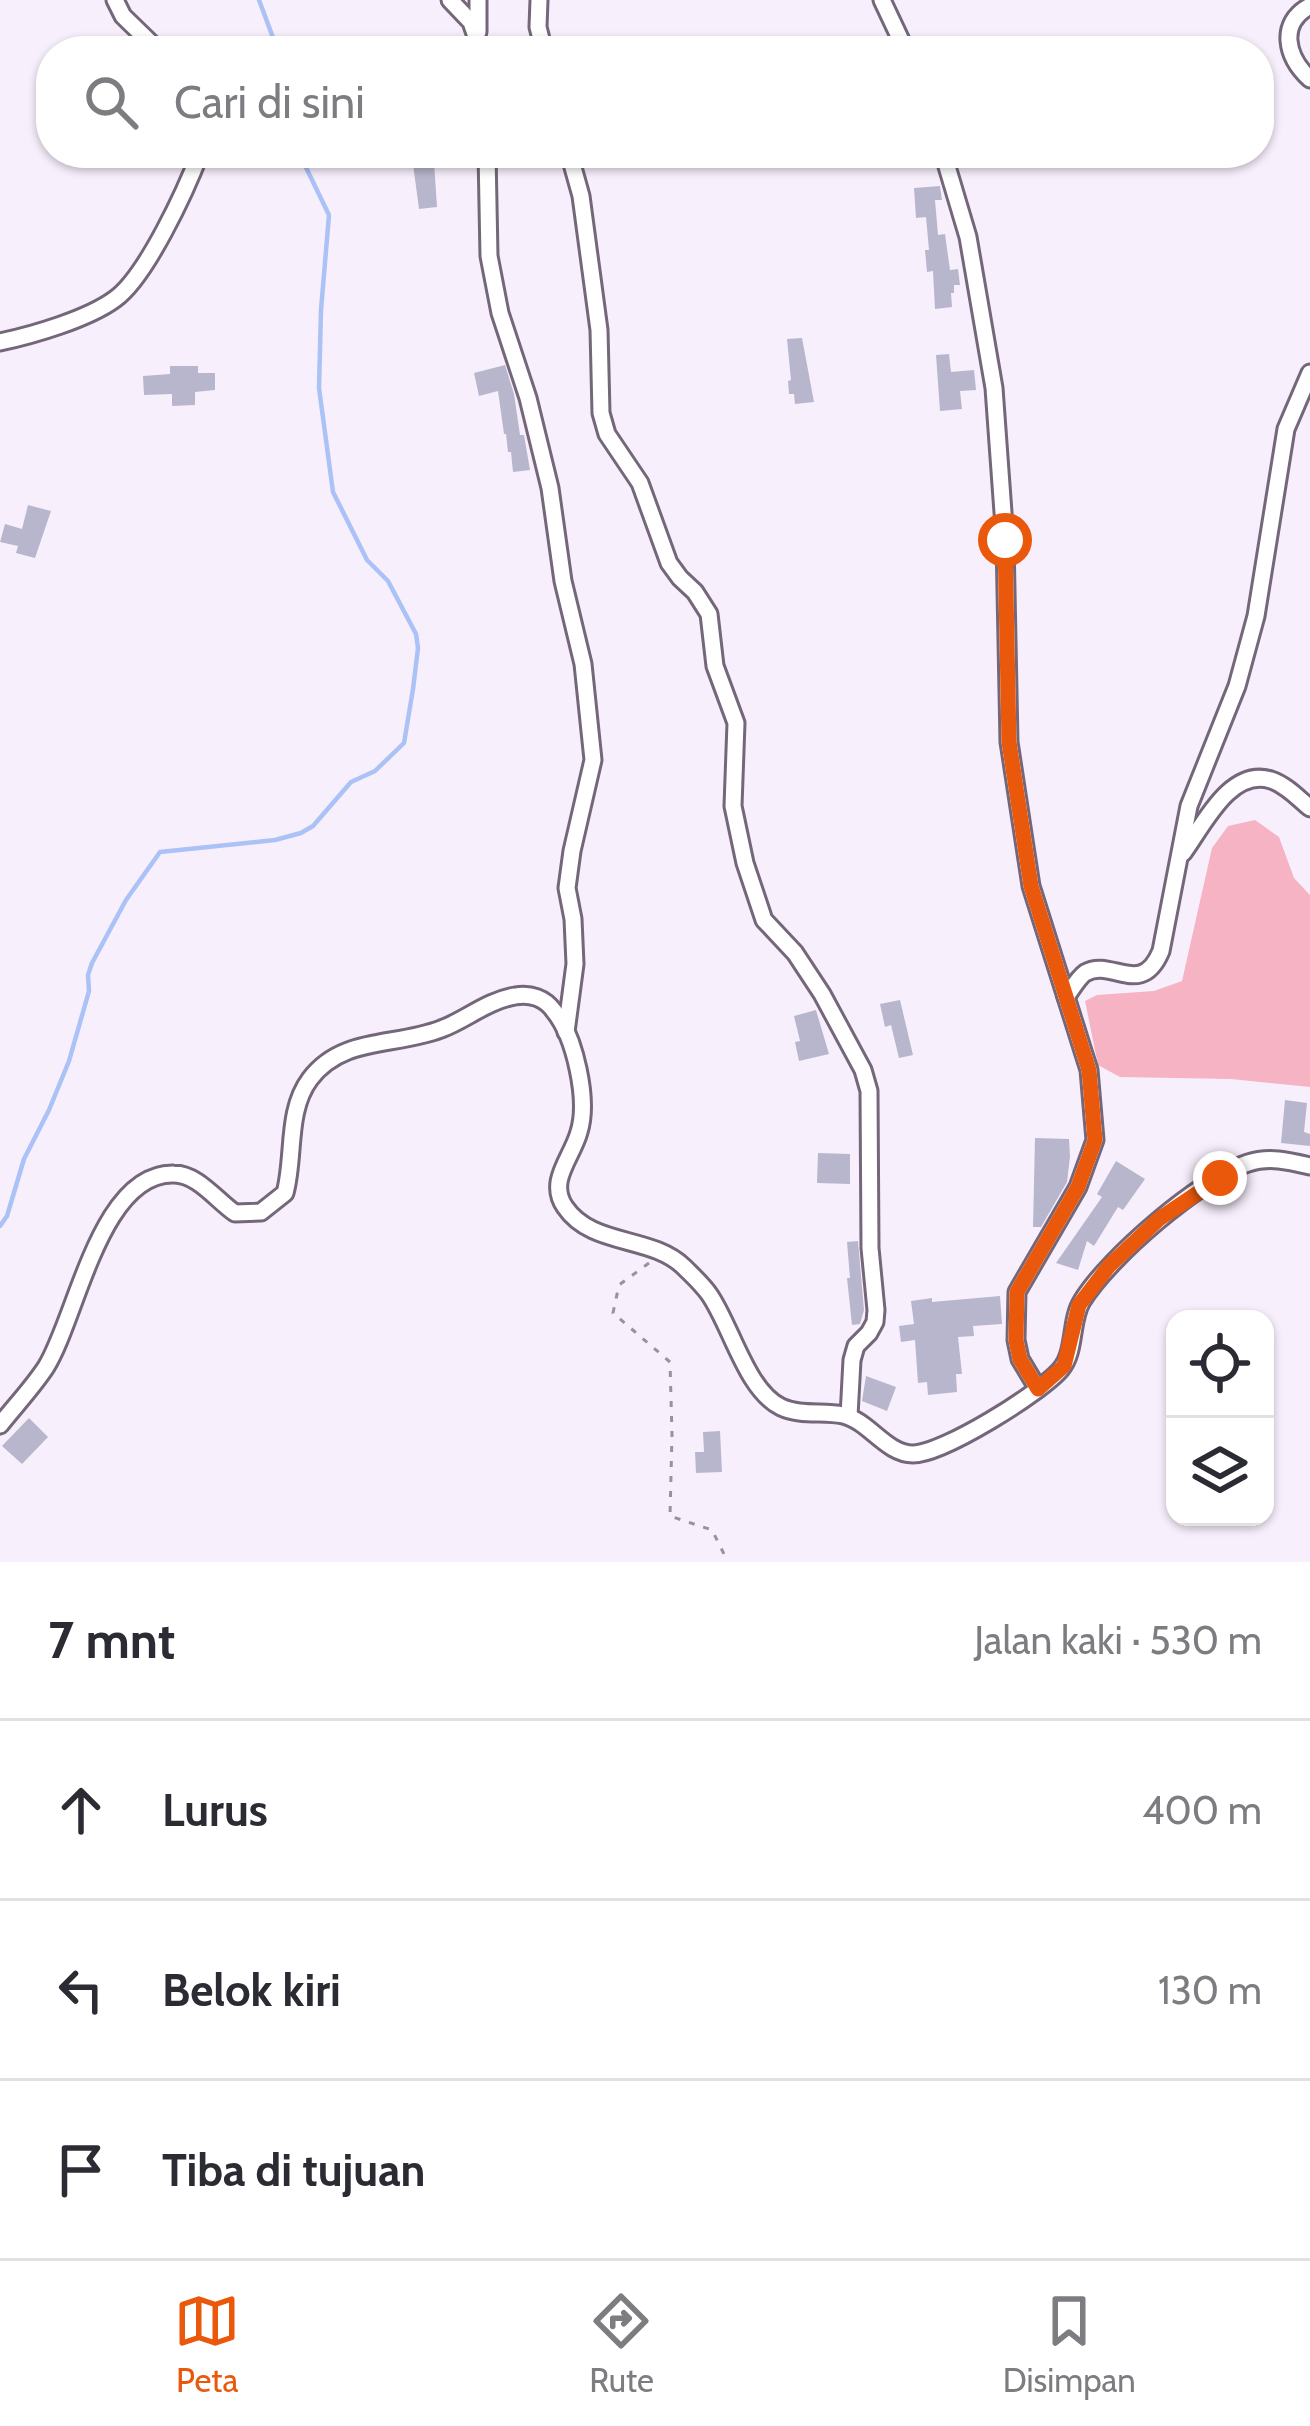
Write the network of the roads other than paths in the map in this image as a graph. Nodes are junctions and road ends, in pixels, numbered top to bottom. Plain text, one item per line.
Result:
1 (115, 0) edge
2 (450, 0) edge
3 (478, 0) edge
4 (539, 0) edge
5 (882, 0) edge
6 (1310, 6) edge
7 (144, 36) edge
8 (476, 36) edge
9 (480, 36) edge
10 (540, 36) edge
11 (899, 36) edge
12 (1310, 79) edge
13 (193, 168) edge
14 (487, 168) edge
15 (573, 168) edge
16 (947, 168) edge
17 (0, 342) edge
18 (1310, 373) edge
19 (1310, 808) edge
20 (1179, 859) junction
21 (1066, 997) junction
22 (566, 1032) junction
23 (1310, 1166) edge
24 (1038, 1389) junction
25 (849, 1416) junction
26 (0, 1425) edge

1 - 7 street
2 - 8 street
3 - 9 street
4 - 10 street
5 - 11 street
6 - 12 street
13 - 17 street
14 - 22 street
15 - 25 street
16 - 21 street
18 - 20 street
19 - 20 street
20 - 21 street
21 - 24 street
22 - 25 street
22 - 26 street
23 - 24 street
24 - 25 street

